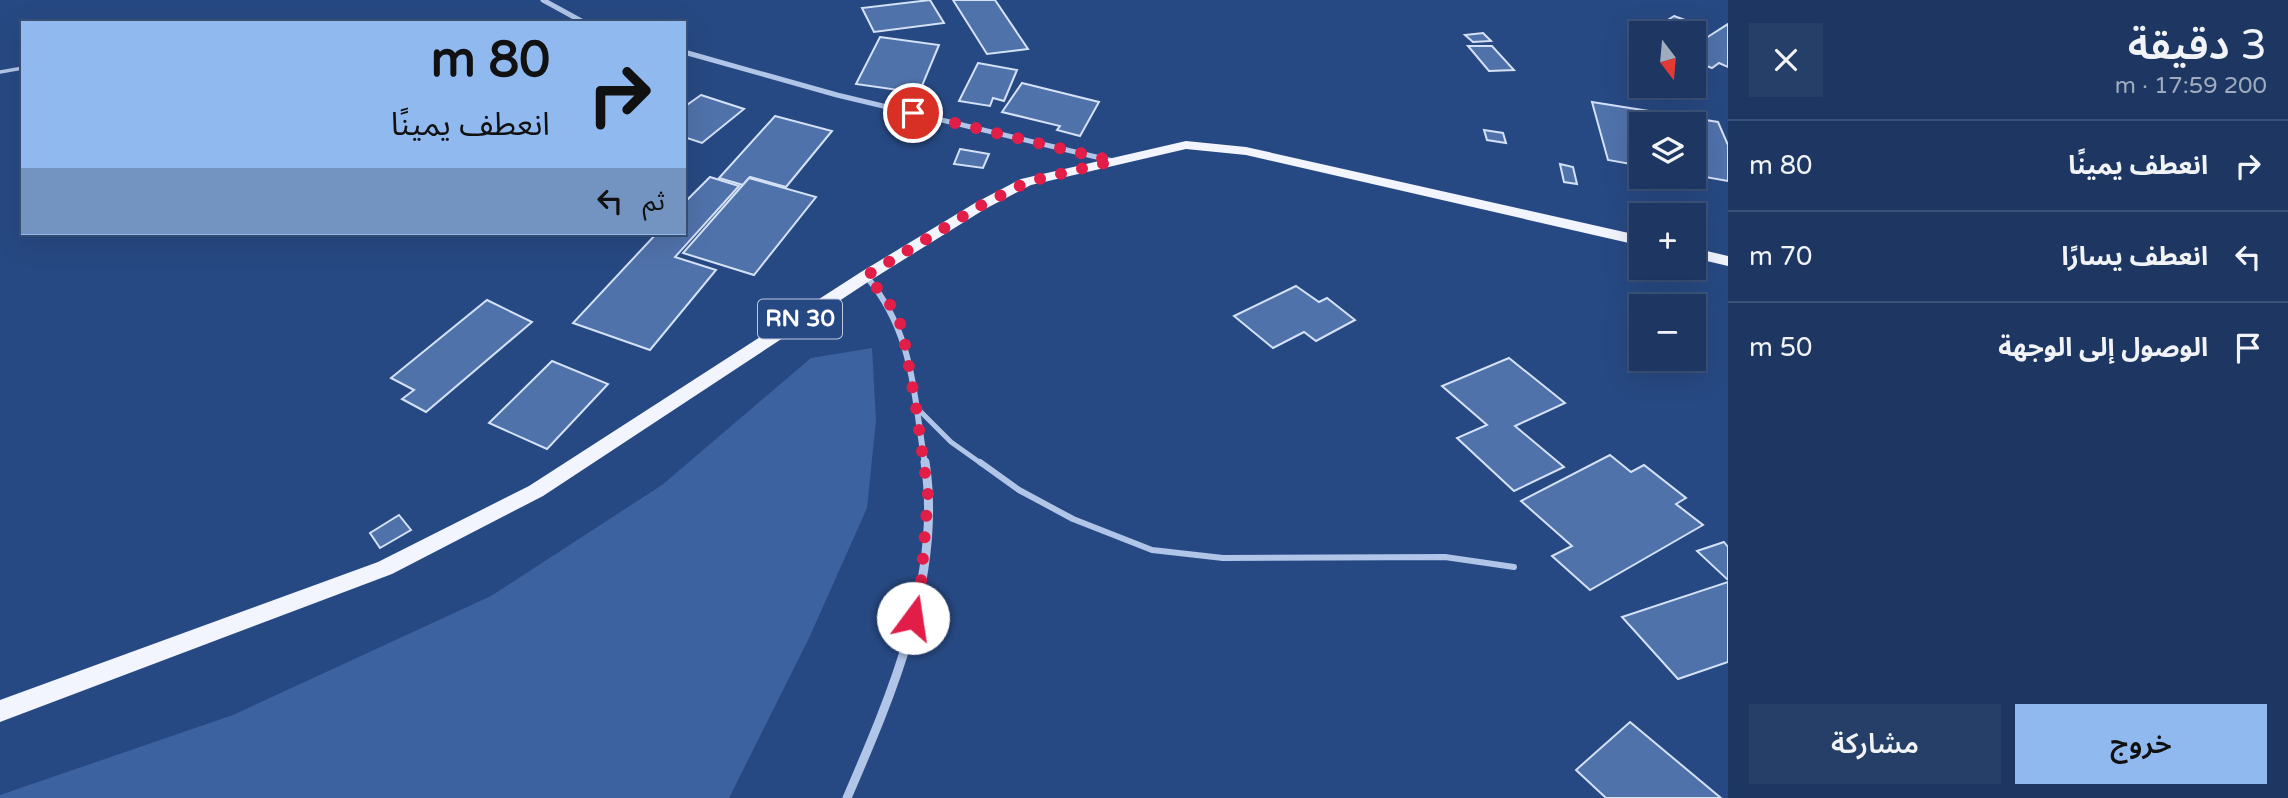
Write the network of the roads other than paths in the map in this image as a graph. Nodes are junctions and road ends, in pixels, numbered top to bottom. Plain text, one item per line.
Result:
1 (543, 0) edge
2 (580, 21) edge
3 (686, 53) edge
4 (21, 68) edge
5 (0, 72) edge
6 (1113, 161) junction
7 (1629, 238) edge
8 (1706, 256) edge
9 (1728, 261) edge
10 (866, 276) junction
11 (916, 407) junction
12 (1514, 567) dead end
13 (0, 710) edge
14 (846, 798) edge

1 - 2 street
3 - 6 street
4 - 5 lane
6 - 7 main road, RN 30
6 - 10 main road, RN 30
8 - 9 main road
10 - 11 street
10 - 13 main road, RN 30
11 - 12 lane
11 - 14 street

